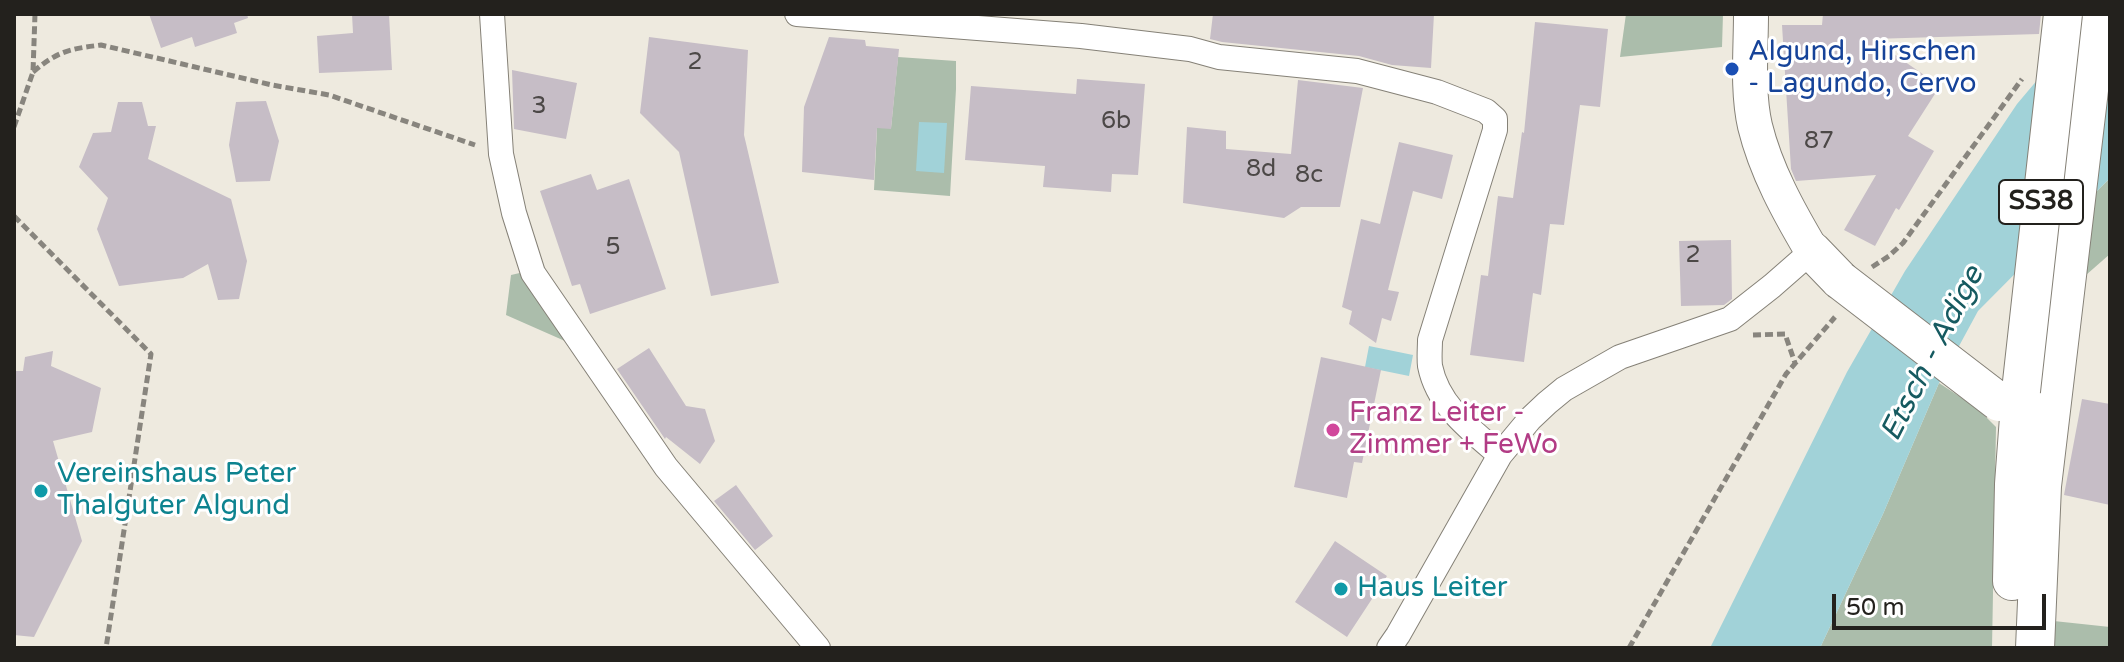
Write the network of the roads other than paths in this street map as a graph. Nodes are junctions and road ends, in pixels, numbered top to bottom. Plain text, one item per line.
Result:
1 (492, 14) edge
2 (797, 14) edge
3 (1751, 14) edge
4 (2063, 14) edge
5 (2098, 14) edge
6 (1812, 251) junction
7 (2013, 405) junction
8 (1500, 455) junction
9 (818, 648) edge
10 (1389, 648) edge
11 (2011, 648) edge
12 (2035, 648) edge

1 - 9 street
2 - 8 street
3 - 6 main road
4 - 7 main road, SS38, bridge
5 - 12 main road, SS38
6 - 7 main road, bridge
6 - 8 street
7 - 11 main road, SS38
8 - 10 street

